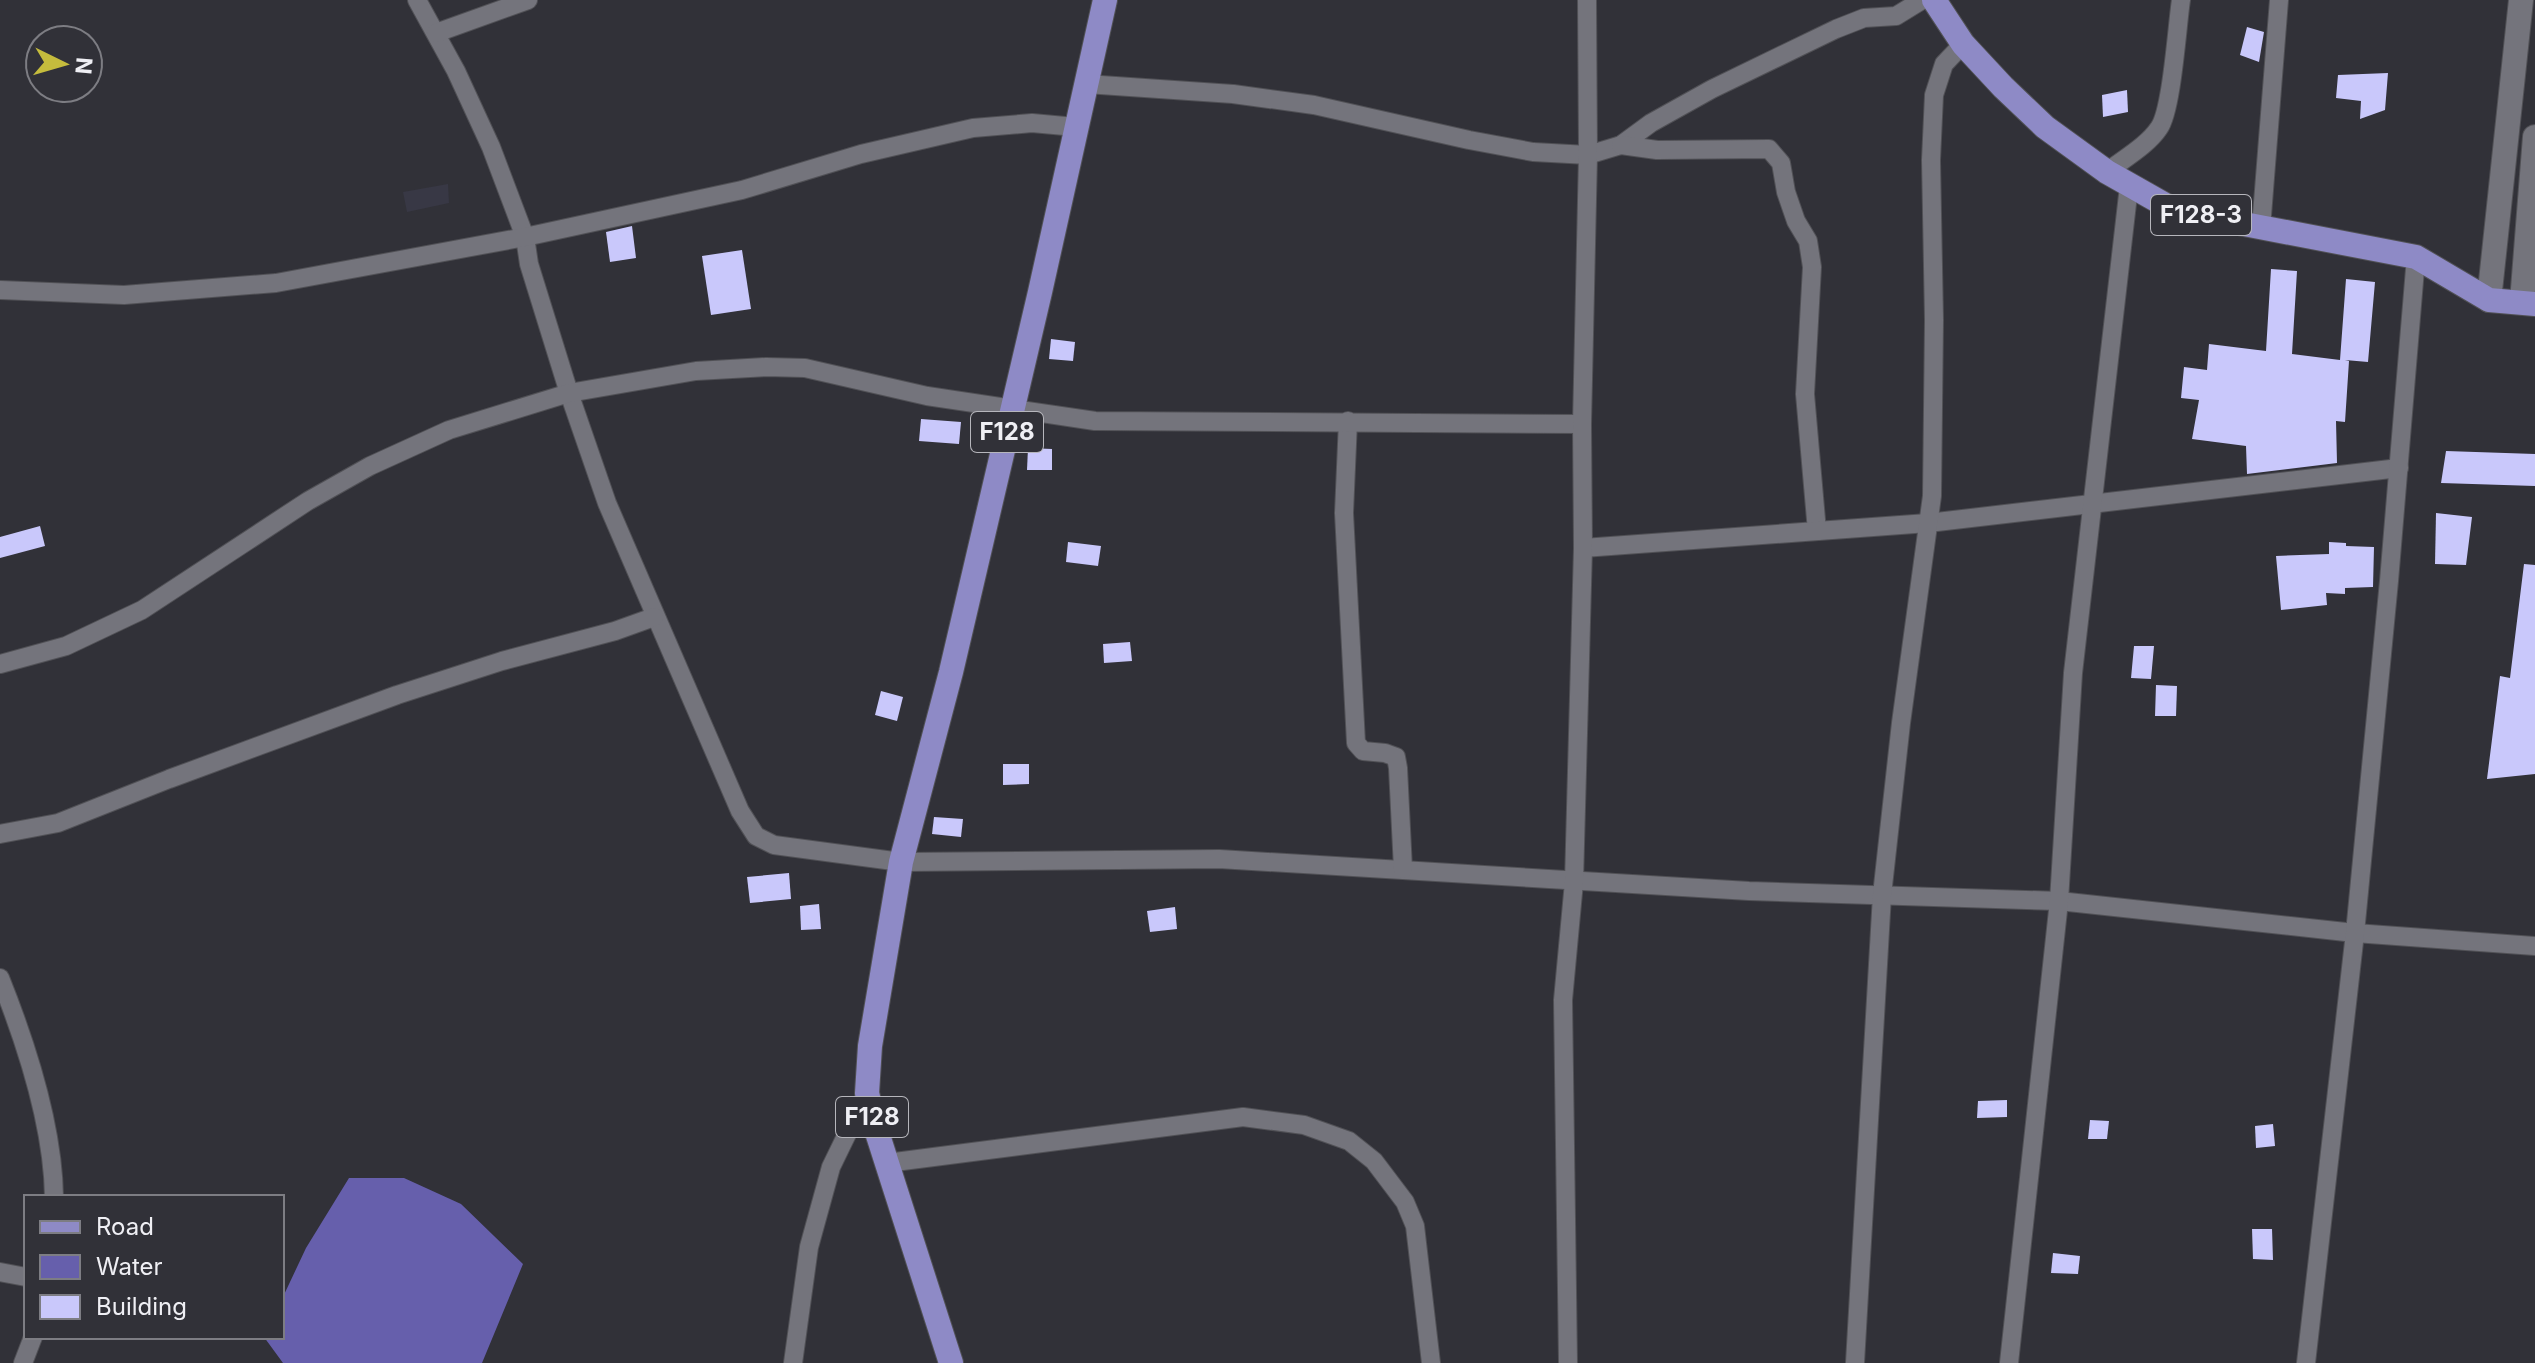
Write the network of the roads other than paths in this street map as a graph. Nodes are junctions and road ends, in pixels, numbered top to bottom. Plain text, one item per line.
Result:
1 (417, 0) edge
2 (528, 0) edge
3 (1105, 0) edge
4 (1587, 0) edge
5 (1922, 0) edge
6 (1934, 0) edge
7 (2181, 0) edge
8 (2279, 0) edge
9 (2521, 0) edge
10 (436, 33) junction
11 (1963, 44) junction
12 (1086, 84) junction
13 (1076, 127) junction
14 (2535, 137) edge
15 (1621, 145) junction
16 (1588, 155) junction
17 (2107, 172) junction
18 (2129, 186) junction
19 (2261, 228) junction
20 (525, 237) junction
21 (2416, 257) junction
22 (0, 290) edge
23 (2489, 300) junction
24 (2529, 303) edge
25 (569, 393) junction
26 (1012, 409) junction
27 (1348, 421) junction
28 (1582, 424) junction
29 (2399, 468) junction
30 (2093, 505) junction
31 (1928, 523) junction
32 (1817, 531) junction
33 (1583, 548) junction
34 (654, 617) junction
35 (0, 664) edge
36 (0, 834) edge
37 (901, 862) junction
38 (1403, 869) junction
39 (1574, 882) junction
40 (1882, 895) junction
41 (2059, 901) junction
42 (2355, 933) junction
43 (2535, 946) edge
44 (0, 978) edge
45 (867, 1093) junction
46 (887, 1163) junction
47 (54, 1195) edge
48 (0, 1272) edge
49 (24, 1277) edge
50 (32, 1339) edge
51 (23, 1363) edge
52 (793, 1363) edge
53 (951, 1363) edge
54 (1431, 1363) edge
55 (1568, 1363) edge
56 (1855, 1363) edge
57 (2009, 1363) edge
58 (2306, 1363) edge

1 - 10 street
2 - 10 street
3 - 12 main road, F128
4 - 16 street
5 - 15 street
6 - 11 main road, F128-3
7 - 17 street
8 - 19 street
9 - 23 street
10 - 20 street
11 - 17 main road, F128-3
11 - 31 street
12 - 13 main road, F128
12 - 16 street
13 - 20 street
13 - 26 main road, F128
14 - 24 street
15 - 16 street
15 - 32 street
16 - 28 street
17 - 18 main road, F128-3
18 - 19 main road, F128-3
18 - 30 street
19 - 21 main road, F128-3
20 - 22 street
20 - 25 street
21 - 23 main road, F128-3
21 - 29 street
23 - 24 main road, F128-3
25 - 26 street
25 - 34 street
25 - 35 street
26 - 27 street
26 - 37 main road, F128
27 - 28 street
27 - 38 street
28 - 33 street
29 - 30 street
29 - 42 street
30 - 31 street
30 - 41 street
31 - 32 street
31 - 40 street
32 - 33 street
33 - 39 street
34 - 36 street
34 - 37 street
37 - 38 street
37 - 45 main road, F128
38 - 39 street
39 - 40 street
39 - 55 street
40 - 41 street
40 - 56 street
41 - 42 street
41 - 57 street
42 - 43 street
42 - 58 street
44 - 47 street
45 - 46 main road, F128
45 - 52 street
46 - 53 main road, F128
46 - 54 street
48 - 49 street
50 - 51 street

